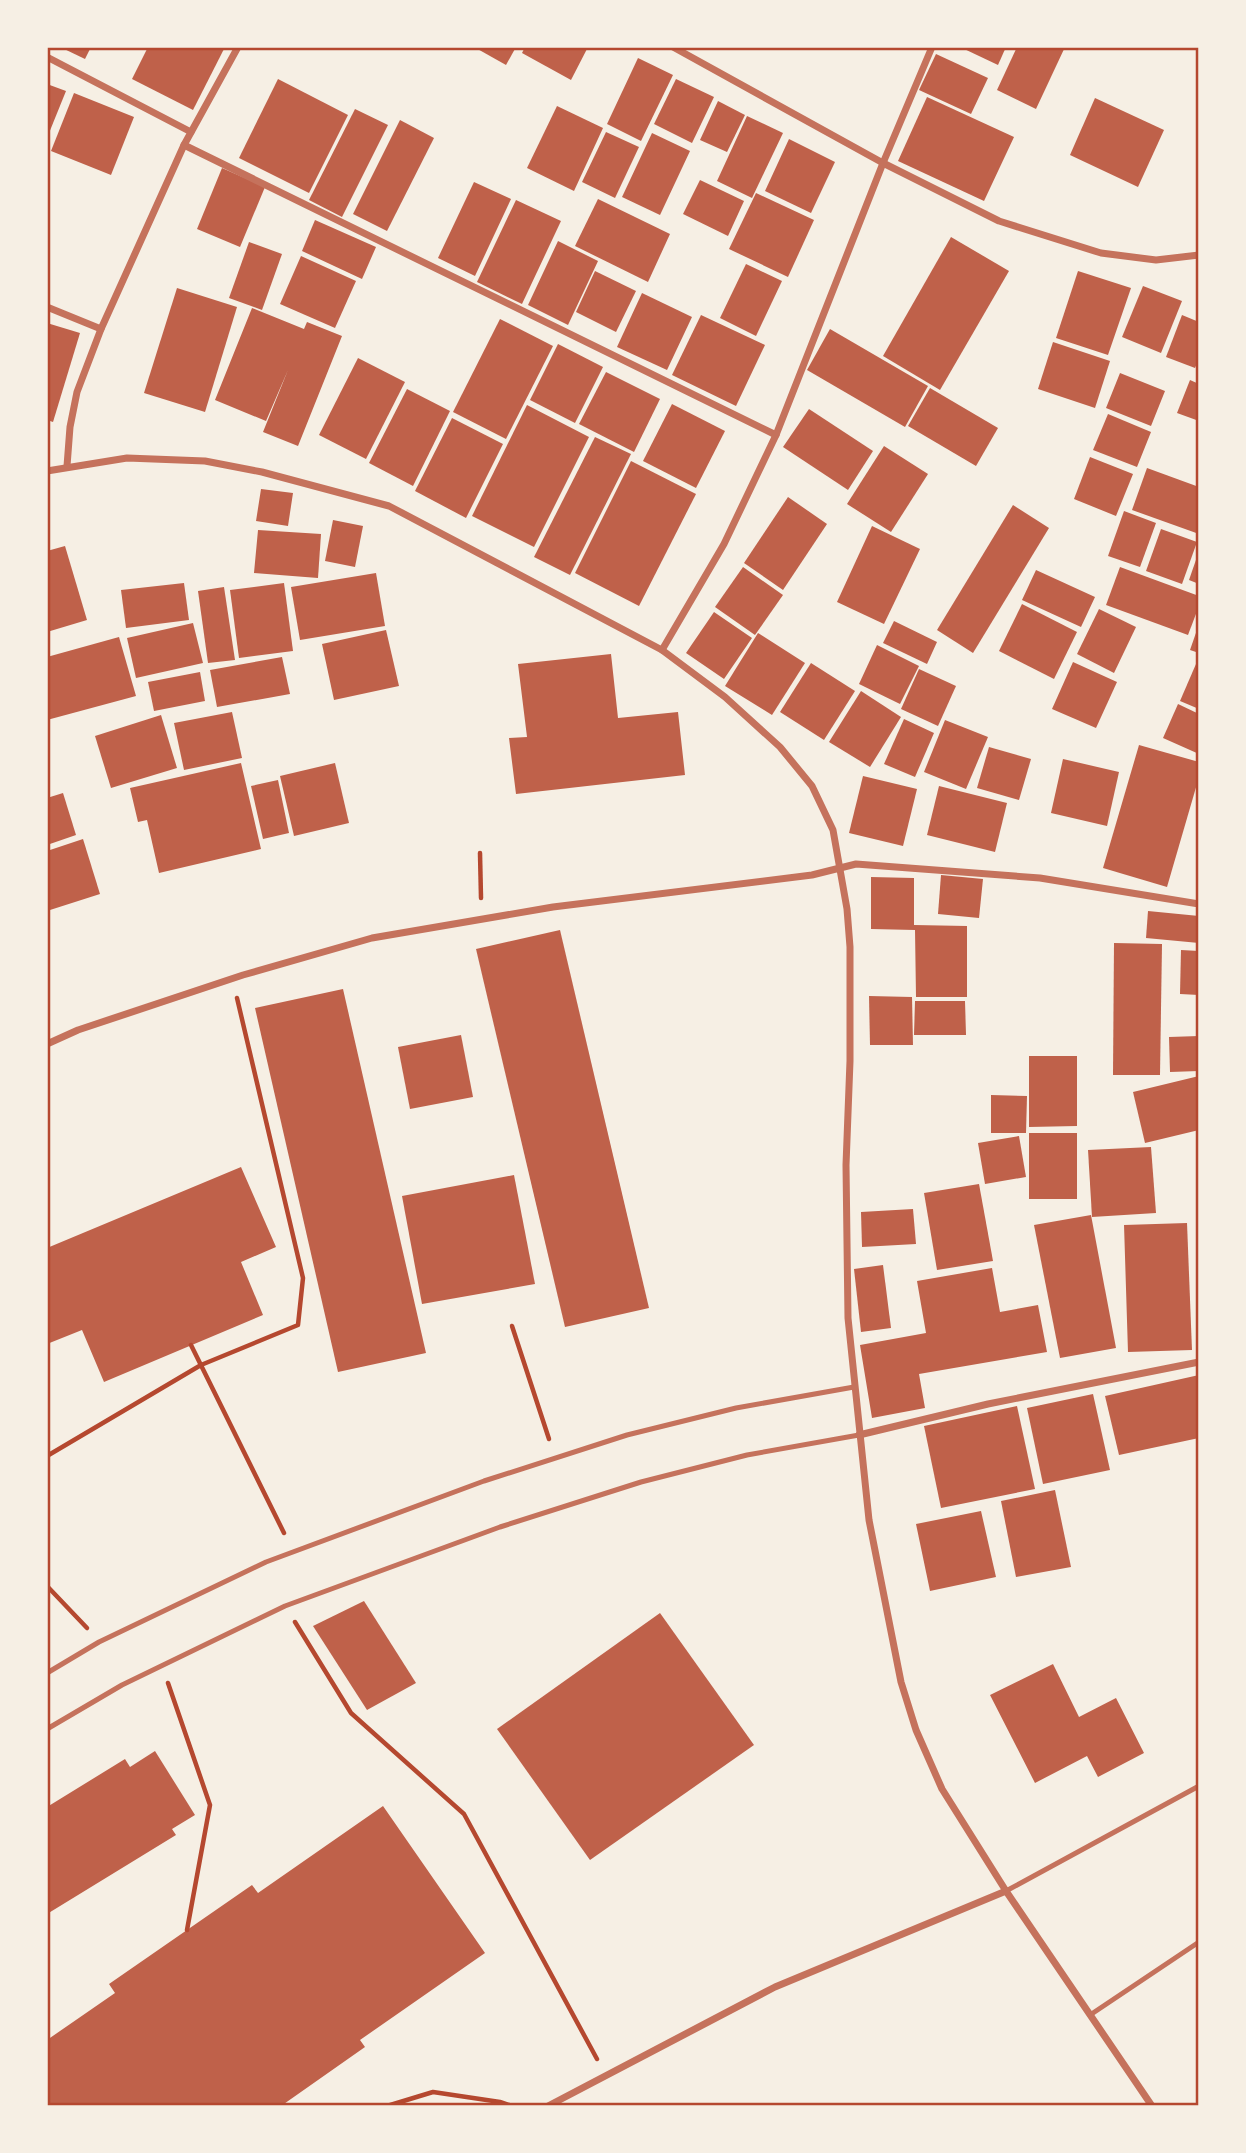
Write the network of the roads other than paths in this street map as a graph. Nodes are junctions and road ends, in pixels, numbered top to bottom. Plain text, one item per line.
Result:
1 (238, 47) edge
2 (673, 47) edge
3 (932, 47) edge
4 (47, 57) edge
5 (191, 132) junction
6 (184, 145) junction
7 (883, 163) junction
8 (1199, 255) edge
9 (47, 307) edge
10 (101, 329) junction
11 (776, 435) junction
12 (67, 466) junction
13 (47, 471) edge
14 (662, 650) junction
15 (841, 866) junction
16 (1199, 904) edge
17 (47, 1044) edge
18 (1199, 1362) edge
19 (854, 1387) junction
20 (859, 1436) junction
21 (47, 1673) edge
22 (47, 1729) edge
23 (1199, 1786) edge
24 (1006, 1891) junction
25 (1199, 1942) edge
26 (1090, 2015) junction
27 (548, 2106) edge
28 (1152, 2106) edge

1 - 5 street
2 - 7 street
3 - 7 street
4 - 5 street
5 - 6 street
6 - 10 street
6 - 11 street
7 - 8 street
7 - 11 street
9 - 10 street
10 - 12 street
11 - 14 street
12 - 13 street
12 - 14 street
14 - 15 street
15 - 16 street
15 - 17 street
15 - 19 street
18 - 20 street
19 - 20 street
19 - 21 lane
20 - 22 lane
20 - 24 street
23 - 24 lane
24 - 26 street
24 - 27 street
25 - 26 lane
26 - 28 street

